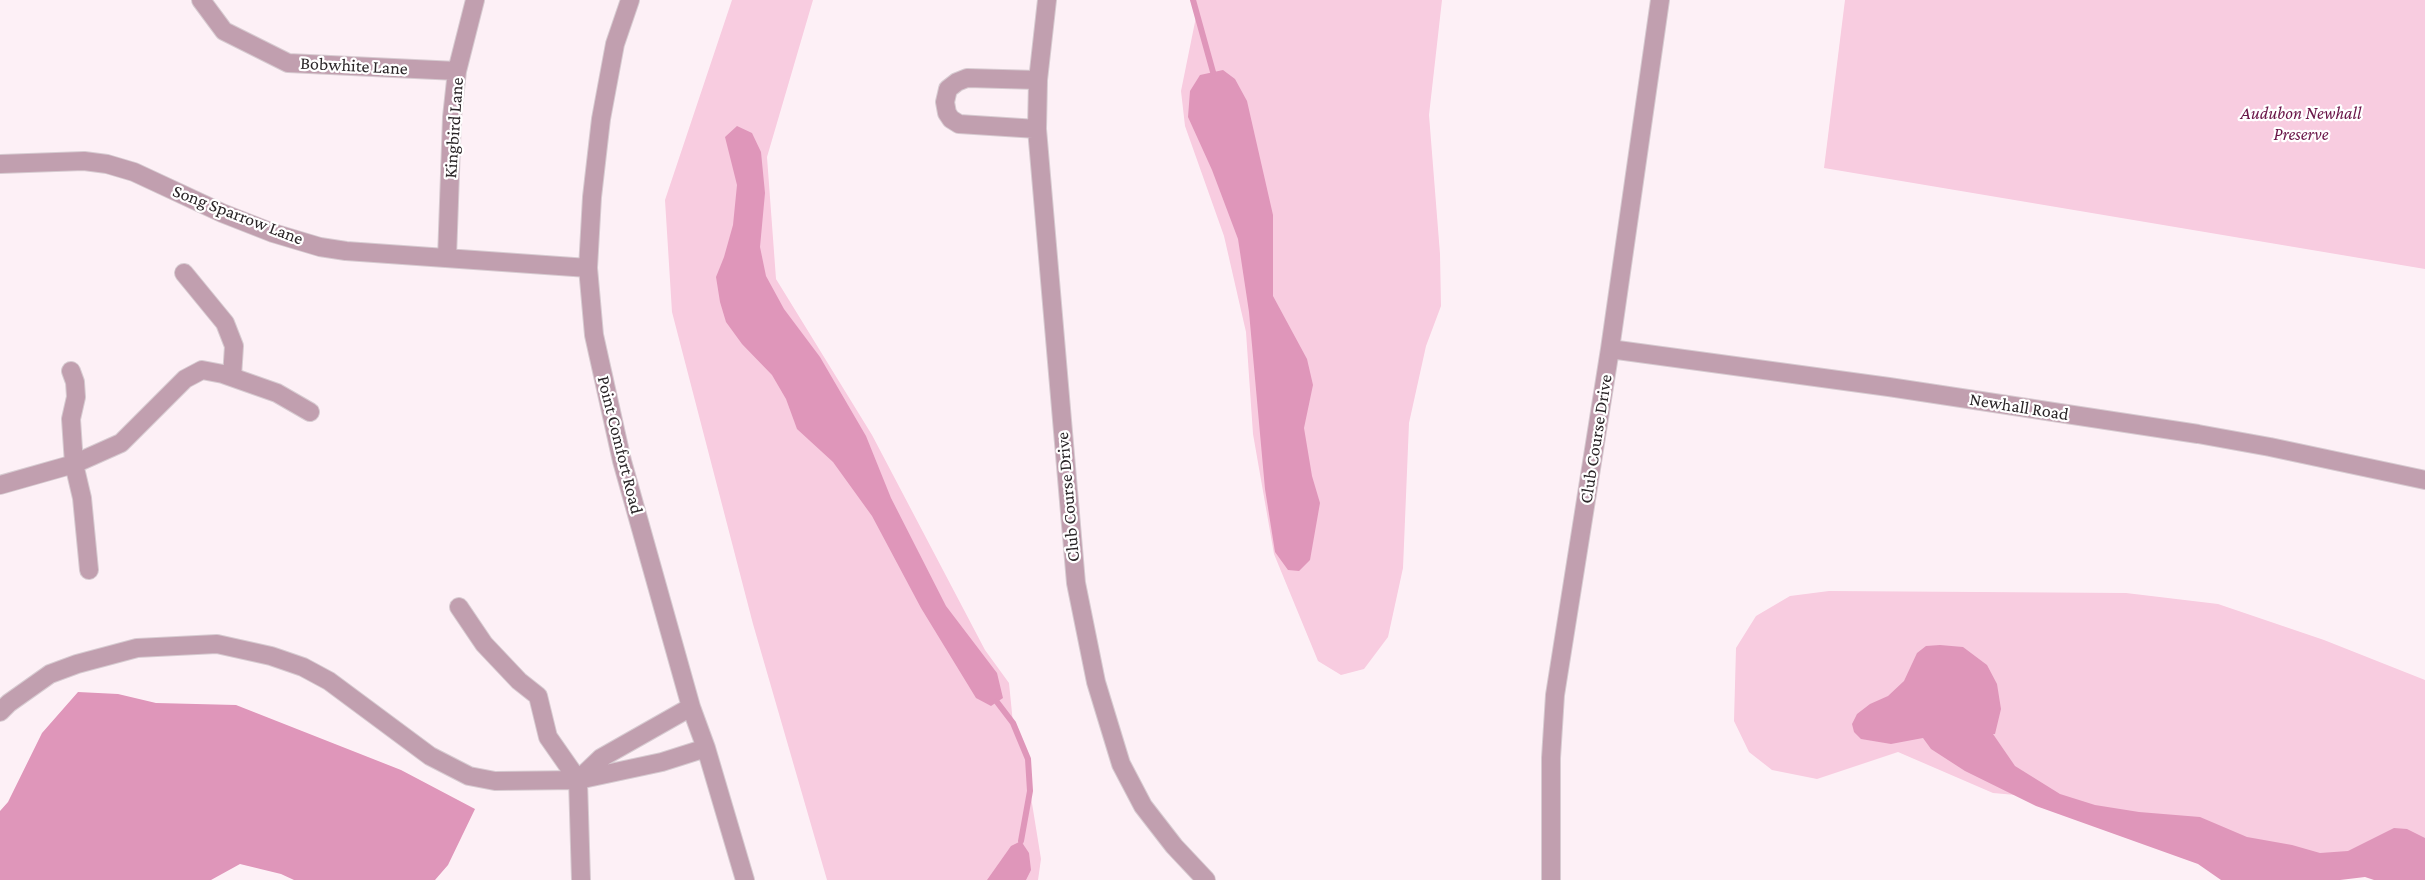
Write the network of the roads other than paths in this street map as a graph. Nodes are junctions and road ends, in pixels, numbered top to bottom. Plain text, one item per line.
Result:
1 (201, 0) edge
2 (475, 0) edge
3 (630, 0) edge
4 (1047, 0) edge
5 (1660, 0) edge
6 (457, 71) junction
7 (1038, 80) junction
8 (1037, 129) junction
9 (0, 164) edge
10 (447, 258) junction
11 (588, 268) junction
12 (184, 273) dead end
13 (1610, 349) junction
14 (71, 370) dead end
15 (232, 377) junction
16 (310, 412) dead end
17 (74, 464) junction
18 (2425, 480) edge
19 (0, 485) edge
20 (89, 570) dead end
21 (459, 607) dead end
22 (691, 707) junction
23 (0, 712) edge
24 (706, 748) junction
25 (579, 780) junction
26 (581, 880) edge
27 (745, 880) edge
28 (1206, 880) edge
29 (1551, 880) edge

1 - 6 street, Bobwhite Lane
2 - 6 street, Kingbird Lane
3 - 11 street, Point Comfort Road
4 - 7 street, Club Course Drive
5 - 13 street, Club Course Drive
6 - 10 street, Kingbird Lane
7 - 8 street, Club Course Drive
7 - 8 street
8 - 28 street, Club Course Drive
9 - 10 street, Song Sparrow Lane
10 - 11 street, Song Sparrow Lane
11 - 22 street, Point Comfort Road
12 - 15 street
13 - 18 street, Newhall Road
13 - 29 street, Club Course Drive
14 - 17 street
15 - 16 street
15 - 17 street
17 - 19 street
17 - 20 street
21 - 25 street
22 - 24 street, Point Comfort Road
22 - 25 street
23 - 25 street
24 - 25 street
24 - 27 street, Point Comfort Road
25 - 26 street

